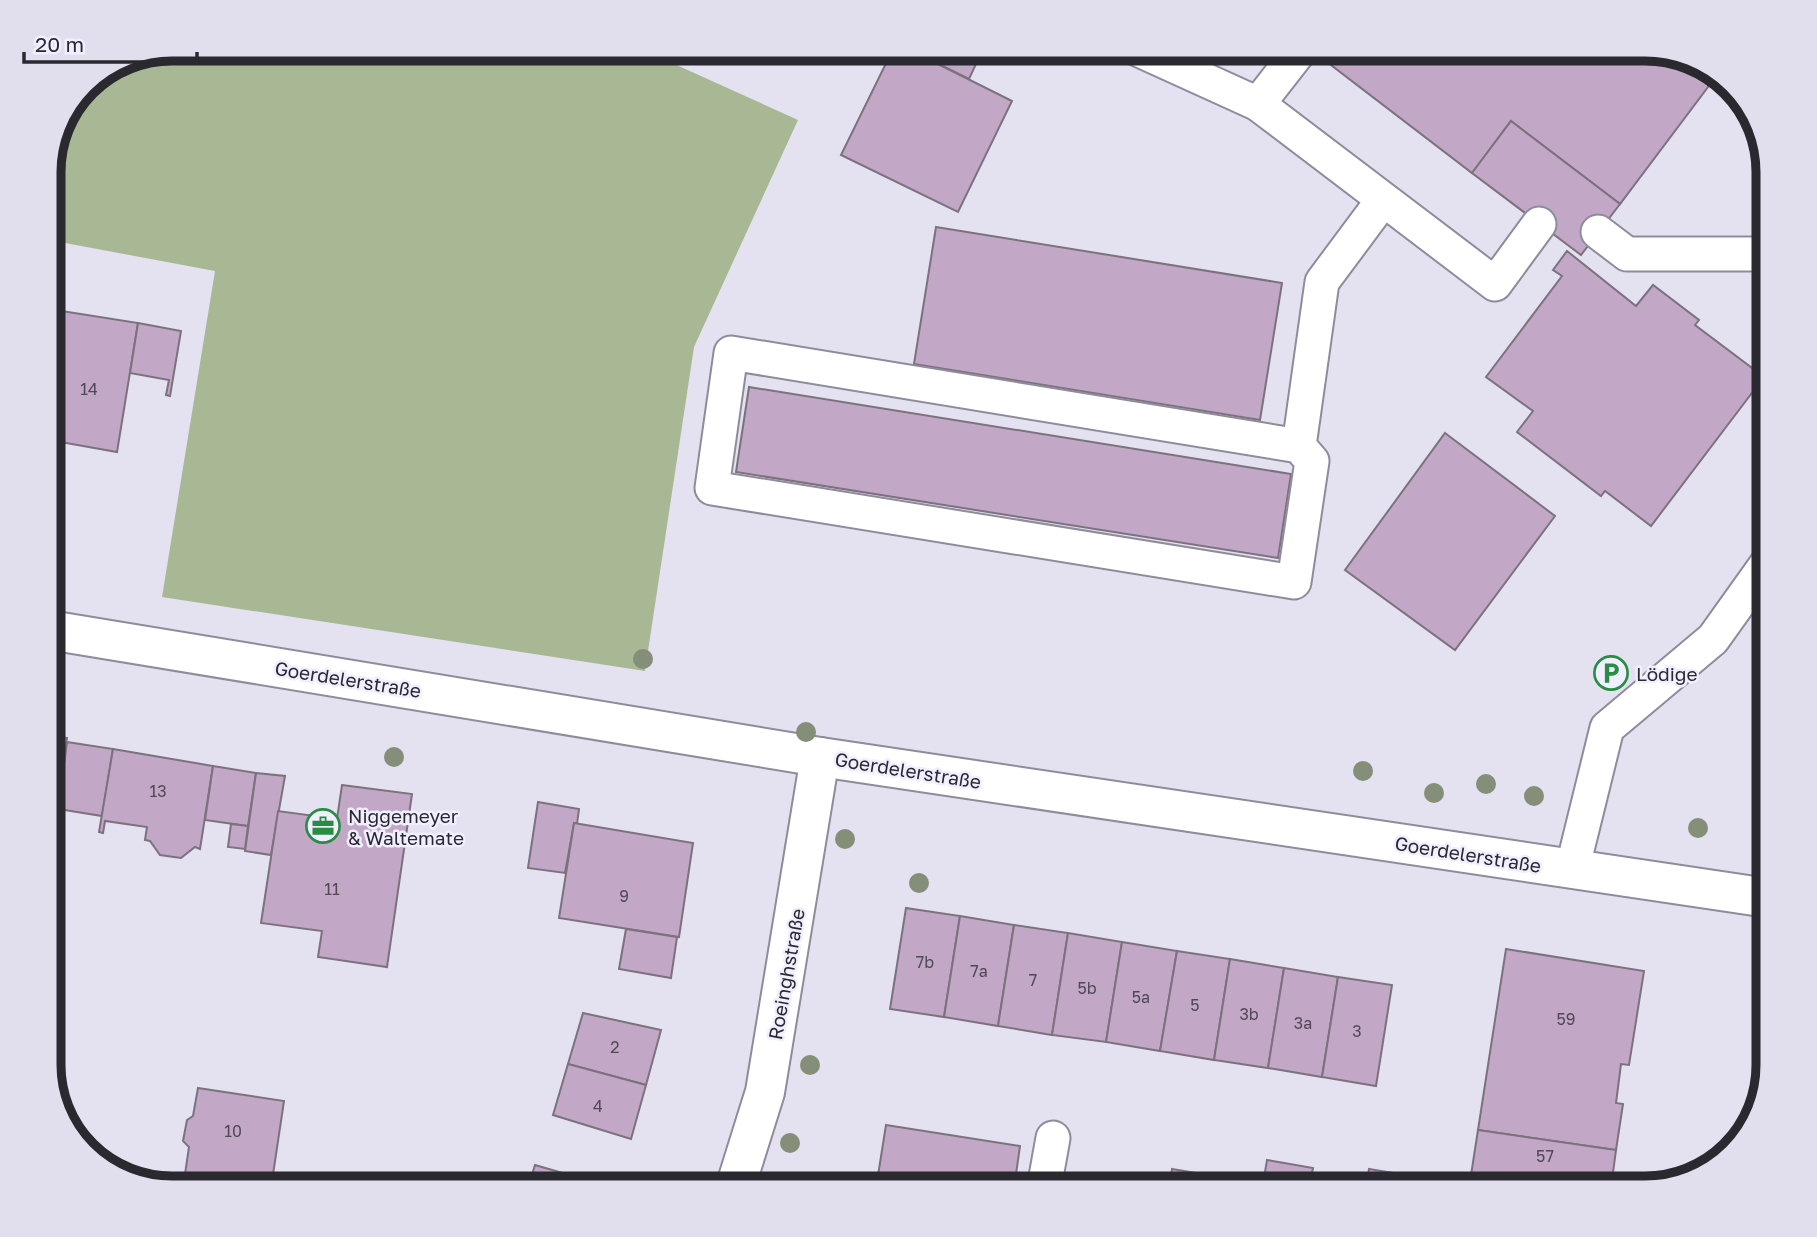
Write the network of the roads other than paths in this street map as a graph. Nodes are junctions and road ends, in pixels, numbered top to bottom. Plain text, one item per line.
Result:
1 (1163, 61) edge
2 (1292, 61) edge
3 (1258, 104) junction
4 (1382, 200) junction
5 (1539, 224) dead end
6 (1598, 232) dead end
7 (1756, 254) edge
8 (1299, 446) junction
9 (1756, 579) edge
10 (61, 632) edge
11 (820, 757) junction
12 (1572, 870) junction
13 (1756, 896) edge
14 (1053, 1138) dead end
15 (739, 1176) edge
16 (1046, 1176) edge

1 - 3 lane
2 - 3 lane
3 - 4 lane
4 - 5 lane
4 - 8 lane
6 - 7 lane
8 - 8 lane
9 - 12 lane
10 - 11 street, Goerdelerstraße
11 - 12 street, Goerdelerstraße
11 - 15 street, Roeinghstraße
12 - 13 street, Goerdelerstraße
14 - 16 lane

